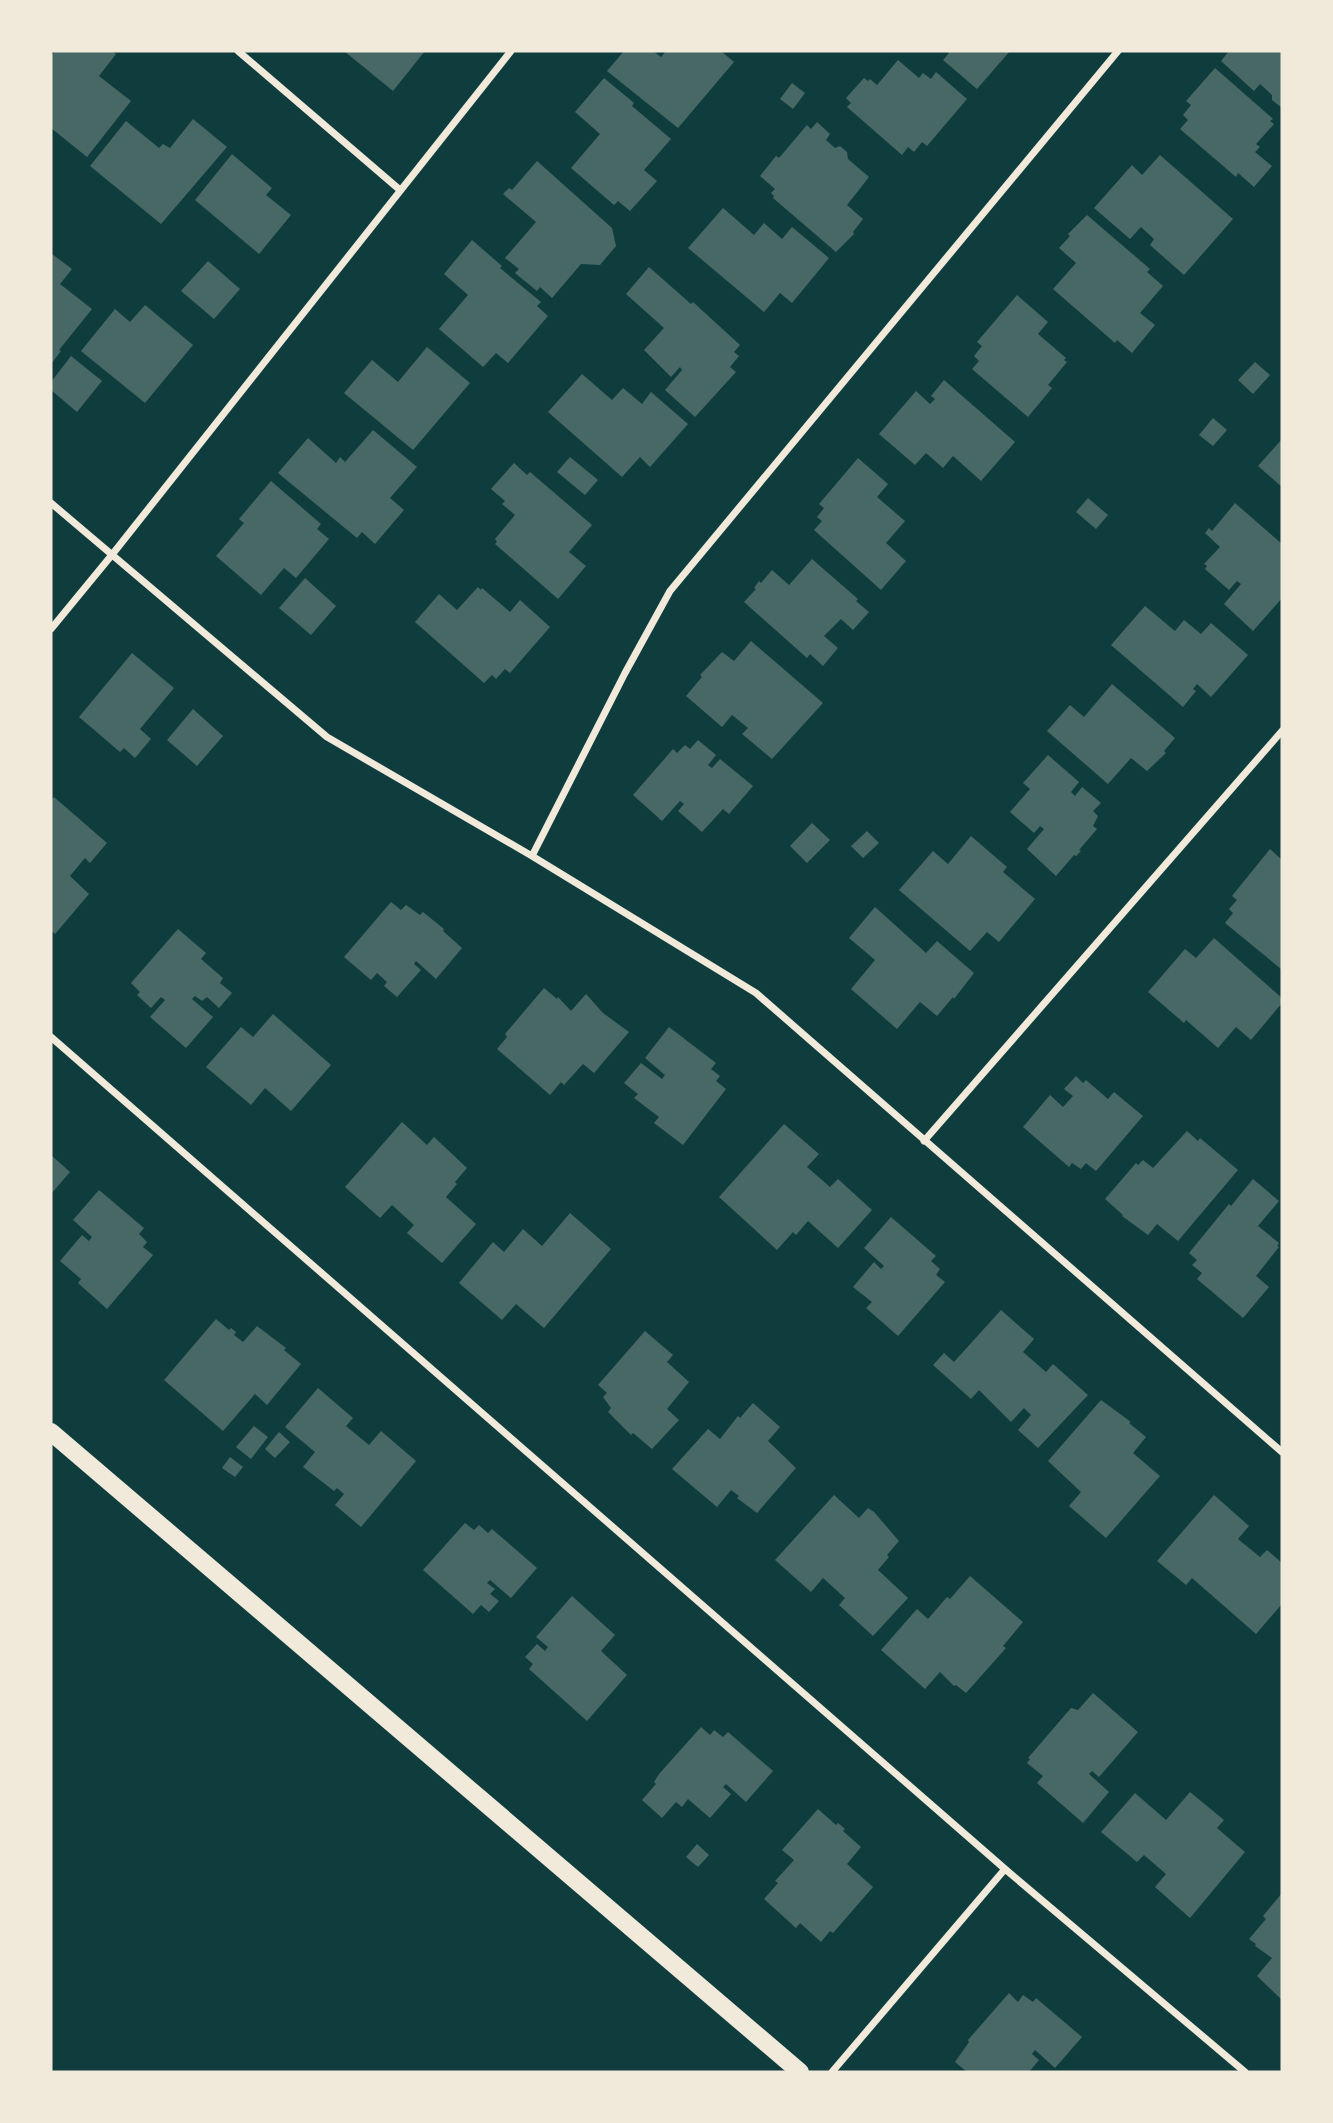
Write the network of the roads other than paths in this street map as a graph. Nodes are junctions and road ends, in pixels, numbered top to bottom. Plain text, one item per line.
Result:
1 (238, 51) edge
2 (512, 51) edge
3 (1118, 51) edge
4 (400, 190) junction
5 (51, 503) edge
6 (111, 556) junction
7 (51, 629) edge
8 (1282, 731) edge
9 (532, 856) junction
10 (51, 1037) edge
11 (925, 1141) junction
12 (51, 1432) edge
13 (1282, 1452) edge
14 (1005, 1869) junction
15 (800, 2072) edge
16 (832, 2072) edge
17 (1245, 2072) edge

1 - 4 street
2 - 4 street
3 - 9 street
4 - 6 street
5 - 6 street
6 - 7 street
6 - 9 street
8 - 11 street
9 - 11 street
10 - 14 street
11 - 13 street
12 - 15 main road
14 - 16 street
14 - 17 street

